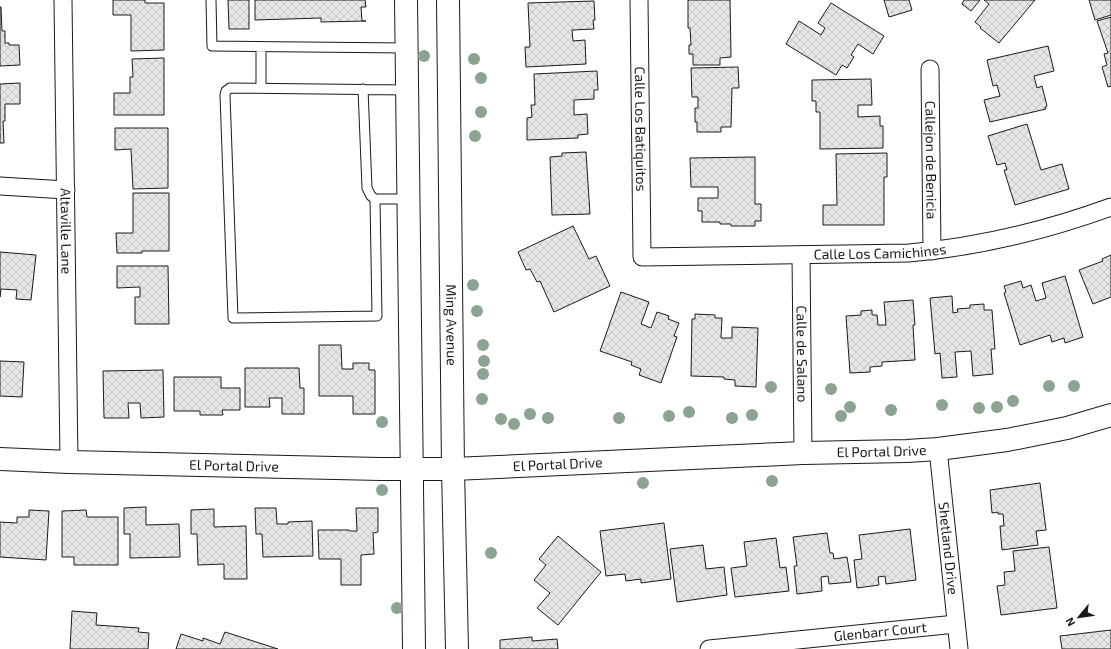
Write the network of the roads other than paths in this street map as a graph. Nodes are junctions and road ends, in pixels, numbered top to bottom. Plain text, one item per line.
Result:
1 (63, 0) edge
2 (211, 0) edge
3 (406, 0) edge
4 (448, 0) edge
5 (639, 0) edge
6 (261, 46) junction
7 (406, 48) junction
8 (930, 69) dead end
9 (261, 88) junction
10 (363, 89) junction
11 (407, 90) junction
12 (0, 186) edge
13 (66, 190) junction
14 (375, 199) junction
15 (408, 199) junction
16 (1111, 207) edge
17 (932, 251) junction
18 (800, 255) junction
19 (642, 257) joint
20 (1111, 415) edge
21 (938, 449) junction
22 (803, 453) junction
23 (0, 459) edge
24 (69, 462) junction
25 (453, 469) junction
26 (412, 470) junction
27 (956, 624) junction
28 (414, 649) edge
29 (457, 649) edge
30 (709, 649) edge
31 (959, 649) edge

1 - 13 street, Altaville Lane
2 - 6 lane
3 - 7 main road
4 - 25 main road, Ming Avenue
5 - 19 street, Calle Los Batiquitos
6 - 7 lane
6 - 9 lane
7 - 11 main road
8 - 17 street, Callejon de Benicia
9 - 10 lane
9 - 14 lane
10 - 11 lane
10 - 14 lane
11 - 15 main road
12 - 13 street
13 - 24 street, Altaville Lane
14 - 15 lane
15 - 26 main road
16 - 17 street, Calle Los Camichines
17 - 18 street, Calle Los Camichines
18 - 19 street, Calle Los Camichines
18 - 22 street, Calle de Salano
20 - 21 main road, El Portal Drive
21 - 22 main road, El Portal Drive
21 - 27 street, Shetland Drive
22 - 25 main road, El Portal Drive
23 - 24 main road, El Portal Drive
24 - 26 main road, El Portal Drive
25 - 26 main road, El Portal Drive
25 - 29 main road, Ming Avenue
26 - 28 main road
27 - 30 street, Glenbarr Court
27 - 31 street, Shetland Drive

